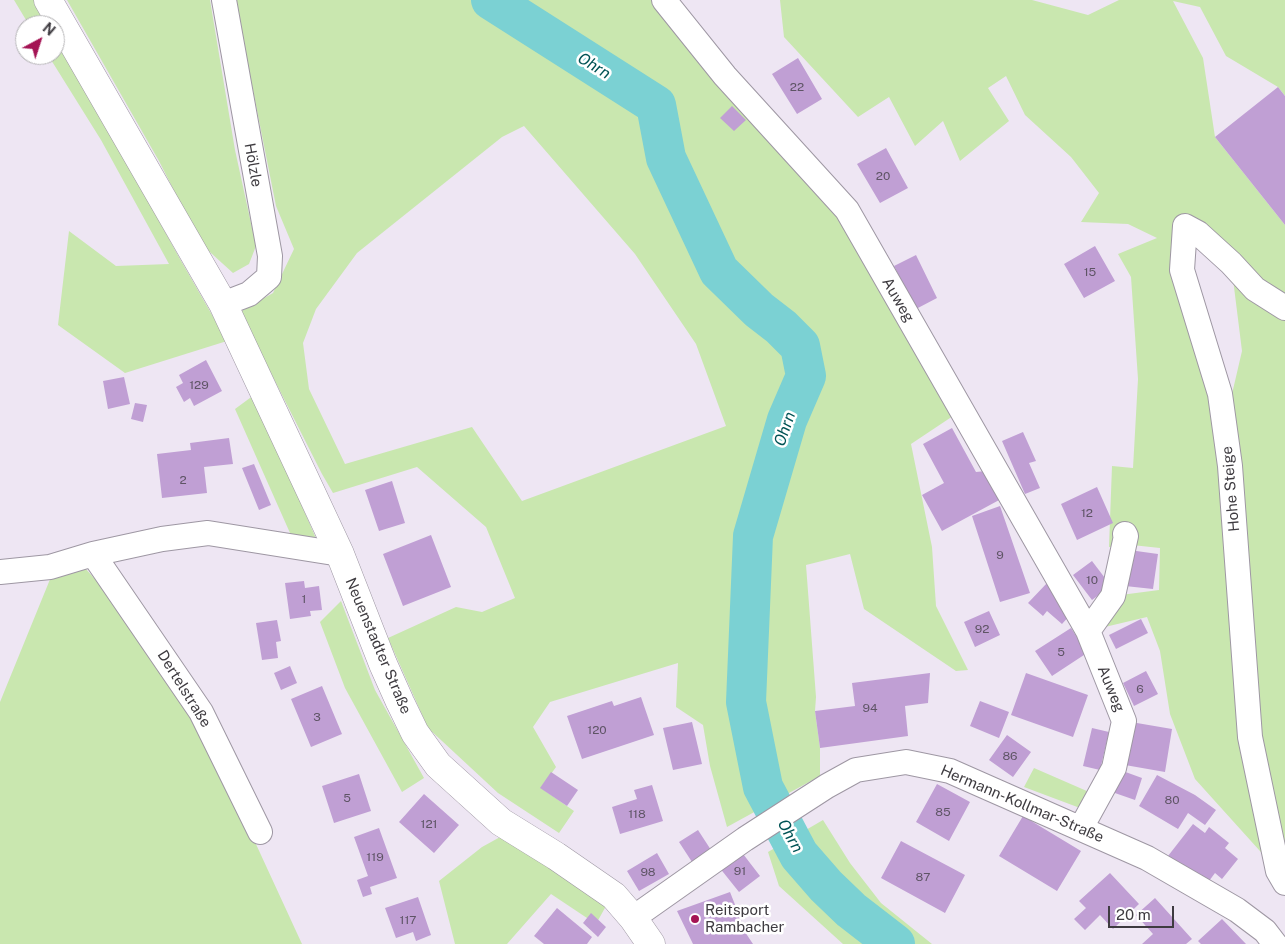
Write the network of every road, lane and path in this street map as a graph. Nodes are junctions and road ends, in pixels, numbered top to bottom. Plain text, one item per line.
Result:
1 (48, 0) edge
2 (224, 0) edge
3 (664, 0) edge
4 (223, 304) junction
5 (1285, 308) edge
6 (1125, 534) dead end
7 (94, 554) junction
8 (340, 554) junction
9 (0, 572) edge
10 (1088, 632) junction
11 (1081, 828) junction
12 (260, 832) dead end
13 (1285, 884) edge
14 (633, 918) junction
15 (651, 944) edge
16 (1275, 944) edge

1 - 4 main road, Neuenstadter Straße
2 - 4 street, Hölzle
3 - 10 street, Auweg
4 - 8 main road, Neuenstadter Straße
5 - 13 street, Hohe Steige
6 - 10 street
7 - 8 street
7 - 9 street
7 - 12 street, Dertelstraße
8 - 14 main road, Neuenstadter Straße
10 - 11 street, Auweg
11 - 14 street, Hermann-Kollmar-Straße
11 - 16 street, Hermann-Kollmar-Straße
14 - 15 main road, Neuenstadter Straße

